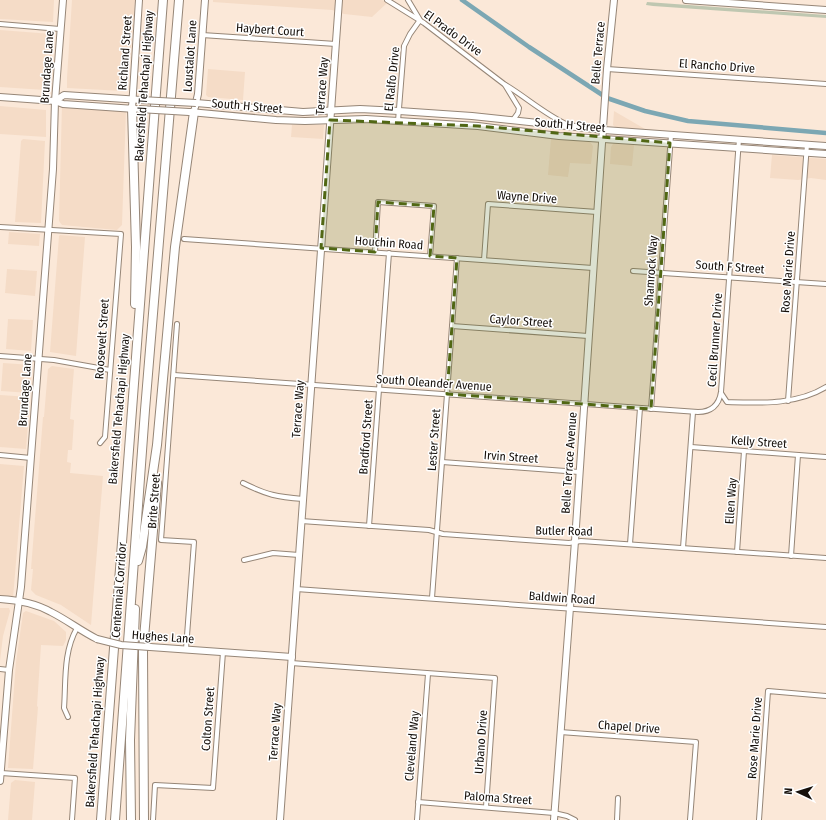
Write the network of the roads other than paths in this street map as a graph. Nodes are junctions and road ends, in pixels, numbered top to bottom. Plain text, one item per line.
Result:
1 (63, 0) edge
2 (139, 0) edge
3 (163, 0) edge
4 (179, 0) edge
5 (205, 0) edge
6 (339, 0) edge
7 (387, 0) edge
8 (408, 0) edge
9 (614, 0) edge
10 (686, 0) edge
11 (826, 10) edge
12 (420, 20) junction
13 (0, 24) edge
14 (60, 29) junction
15 (202, 35) junction
16 (336, 44) junction
17 (607, 69) junction
18 (504, 84) junction
19 (826, 84) edge
20 (0, 97) edge
21 (132, 99) junction
22 (56, 101) junction
23 (196, 103) junction
24 (605, 107) joint
25 (136, 109) junction
26 (331, 110) junction
27 (399, 111) junction
28 (191, 112) junction
29 (330, 120) junction
30 (513, 120) junction
31 (398, 121) junction
32 (573, 127) junction
33 (604, 130) junction
34 (671, 135) junction
35 (603, 139) junction
36 (739, 139) junction
37 (670, 143) junction
38 (807, 144) junction
39 (826, 146) edge
40 (738, 148) junction
41 (806, 153) junction
42 (826, 154) edge
43 (597, 212) junction
44 (0, 227) edge
45 (49, 230) junction
46 (184, 239) dead end
47 (321, 248) junction
48 (375, 252) junction
49 (389, 253) junction
50 (430, 256) junction
51 (457, 258) junction
52 (484, 260) junction
53 (593, 268) junction
54 (633, 270) dead end
55 (661, 272) junction
56 (729, 277) junction
57 (797, 282) junction
58 (826, 284) edge
59 (178, 324) dead end
60 (452, 326) junction
61 (588, 336) junction
62 (0, 356) edge
63 (39, 358) junction
64 (110, 370) junction
65 (174, 375) junction
66 (311, 384) junction
67 (826, 387) edge
68 (379, 389) junction
69 (721, 392) junction
70 (447, 394) junction
71 (132, 400) junction
72 (788, 401) junction
73 (583, 404) junction
74 (640, 408) junction
75 (651, 409) junction
76 (145, 410) junction
77 (693, 412) junction
78 (161, 414) junction
79 (100, 443) dead end
80 (691, 447) junction
81 (744, 451) junction
82 (0, 455) edge
83 (798, 455) junction
84 (826, 457) edge
85 (31, 458) junction
86 (442, 462) junction
87 (579, 472) junction
88 (243, 483) dead end
89 (303, 498) junction
90 (301, 521) junction
91 (369, 526) junction
92 (438, 532) junction
93 (575, 541) junction
94 (630, 544) junction
95 (683, 548) junction
96 (737, 552) junction
97 (299, 555) junction
98 (791, 556) junction
99 (826, 558) edge
100 (244, 560) dead end
101 (138, 561) junction
102 (296, 589) junction
103 (432, 598) junction
104 (0, 599) edge
105 (20, 600) junction
106 (569, 608) junction
107 (826, 627) edge
108 (76, 628) junction
109 (186, 649) junction
110 (223, 652) junction
111 (291, 660) junction
112 (0, 669) edge
113 (8, 670) junction
114 (428, 674) junction
115 (495, 678) joint
116 (826, 696) edge
117 (68, 717) dead end
118 (560, 732) junction
119 (2, 735) edge
120 (1, 773) edge
121 (0, 781) edge
122 (618, 798) dead end
123 (418, 802) junction
124 (486, 808) junction
125 (554, 813) junction
126 (100, 819) edge
127 (72, 820) edge
128 (115, 820) edge
129 (131, 820) edge
130 (144, 820) edge
131 (153, 820) edge
132 (280, 820) edge
133 (417, 820) edge
134 (554, 820) edge
135 (575, 820) edge
136 (616, 820) edge
137 (690, 820) edge
138 (759, 820) edge

1 - 14 street, Brundage Lane
2 - 21 street, Richland Street
3 - 71 highway, Bakersfield Tehachapi Highway
4 - 76 highway
5 - 15 street, Loustalot Lane
6 - 16 street, Terrace Way
7 - 12 street, El Prado Drive
8 - 12 street
9 - 17 street, Belle Terrace
10 - 11 street
12 - 18 street, El Prado Drive
12 - 27 street, El Ralfo Drive
13 - 14 street
14 - 22 street, Brundage Lane
15 - 16 street, Haybert Court
15 - 23 street, Loustalot Lane
16 - 26 street, Terrace Way
17 - 19 street, El Rancho Drive
17 - 24 street, Belle Terrace
18 - 30 street, El Prado Drive
18 - 32 street, El Prado Drive
20 - 22 street
21 - 22 street, South H Street
21 - 23 street, South H Street, bridge
21 - 25 street, Richland Street
22 - 25 street, South H Street
22 - 45 street, Brundage Lane
23 - 26 street, South H Street
23 - 28 street, Loustalot Lane
24 - 33 street, Belle Terrace Avenue
25 - 28 street, South H Street, bridge
25 - 71 highway
26 - 27 street, South H Street
26 - 29 street, Terrace Way
27 - 30 street, South H Street
27 - 31 street, El Ralfo Drive
28 - 29 street, South H Street
28 - 78 highway
29 - 31 street, South H Street
29 - 47 street, Terrace Way
30 - 32 street, South H Street
31 - 35 street, South H Street
32 - 33 street, South H Street
33 - 34 street, South H Street
33 - 35 street, Belle Terrace Avenue
34 - 36 street, South H Street
34 - 37 street, Shamrock Way
35 - 37 street, South H Street
35 - 43 street, Belle Terrace Avenue
36 - 38 street, South H Street
36 - 40 street, Cecil Brunner Drive
37 - 40 street, South H Street
37 - 55 street, Shamrock Way
38 - 39 street, South H Street
38 - 41 street, Rose Marie Drive
40 - 41 street, South H Street
40 - 56 street, Cecil Brunner Drive
41 - 42 street, South H Street
41 - 57 street, Rose Marie Drive
43 - 52 street, Wayne Drive
43 - 53 street, Belle Terrace Avenue
44 - 45 street
45 - 63 street, Brundage Lane
45 - 64 street, Roosevelt Street
46 - 47 street, Houchin Road
47 - 48 street, Houchin Road
47 - 66 street, Terrace Way
48 - 49 street, Houchin Road
48 - 50 street
49 - 50 street, Houchin Road
49 - 68 street, Bradford Street
50 - 51 street, Houchin Road
51 - 52 street, Houchin Road
51 - 60 street, Lester Street
52 - 53 street, Houchin Road
53 - 61 street, Belle Terrace Avenue
54 - 55 street, South F Street
55 - 56 street, South F Street
55 - 75 street, Shamrock Way
56 - 57 street, South F Street
56 - 69 street, Cecil Brunner Drive
57 - 58 street, South F Street
57 - 72 street, Rose Marie Drive
59 - 65 street, Brite Street
60 - 61 street, Caylor Street
60 - 70 street, Lester Street
61 - 73 street, Belle Terrace Avenue
62 - 63 street
63 - 64 street
63 - 85 street, Brundage Lane
64 - 79 street, Roosevelt Street
65 - 66 street, South Oleander Avenue
65 - 109 street, Brite Street
66 - 68 street, South Oleander Avenue
66 - 89 street, Terrace Way
67 - 72 street
68 - 70 street, South Oleander Avenue
68 - 91 street, Bradford Street
69 - 72 street
69 - 77 street, Cecil Brunner Drive
70 - 73 street, South Oleander Avenue
70 - 86 street, Lester Street
71 - 126 highway, Bakersfield Tehachapi Highway
73 - 74 street, South Oleander Avenue
73 - 87 street, Belle Terrace Avenue
74 - 75 street, South Oleander Avenue
74 - 94 street
75 - 77 street, South Oleander Avenue
76 - 101 highway
76 - 128 highway, Centennial Corridor
77 - 80 street
78 - 101 highway
78 - 130 highway
80 - 81 street, Kelly Street
80 - 95 street
81 - 83 street, Kelly Street
81 - 96 street, Ellen Way
82 - 85 street
83 - 84 street, Kelly Street
83 - 98 street
85 - 105 street, Brundage Lane
86 - 87 street, Irvin Street
86 - 92 street, Lester Street
87 - 93 street, Belle Terrace Avenue
88 - 89 street
89 - 90 street, Terrace Way
90 - 91 street, Butler Road
90 - 97 street, Terrace Way
91 - 92 street, Butler Road
92 - 93 street, Butler Road
92 - 103 street, Lester Street
93 - 94 street, Butler Road
93 - 106 street, Belle Terrace Avenue
94 - 95 street, Butler Road
95 - 96 street, Butler Road
96 - 98 street, Butler Road
97 - 100 street
97 - 102 street, Terrace Way
98 - 99 street, Butler Road
101 - 129 highway
102 - 103 street, Baldwin Road
102 - 111 street, Terrace Way
103 - 106 street, Baldwin Road
104 - 105 street, Hughes Lane
105 - 108 street, Hughes Lane
105 - 113 street, Brundage Lane
106 - 107 street, Baldwin Road
106 - 118 street, Belle Terrace Avenue
108 - 109 street, Hughes Lane, bridge
108 - 117 street
109 - 110 street, Hughes Lane
110 - 111 street, Hughes Lane
110 - 131 street, Colton Street
111 - 114 street, Hughes Lane
111 - 132 street, Terrace Way
112 - 113 street
113 - 119 street, Brundage Lane
114 - 115 street, Hughes Lane
114 - 123 street, Cleveland Way
115 - 124 street, Urbano Drive
116 - 138 street, Rose Marie Drive
118 - 125 street, Belle Terrace Avenue
118 - 137 street, Chapel Drive
119 - 120 street, Brundage Lane
120 - 121 street, Brundage Lane
120 - 127 street
122 - 136 street
123 - 124 street, Paloma Street
123 - 133 street, Cleveland Way
124 - 125 street, Paloma Street
125 - 134 street, Belle Terrace Avenue
125 - 135 street, Paloma Street

